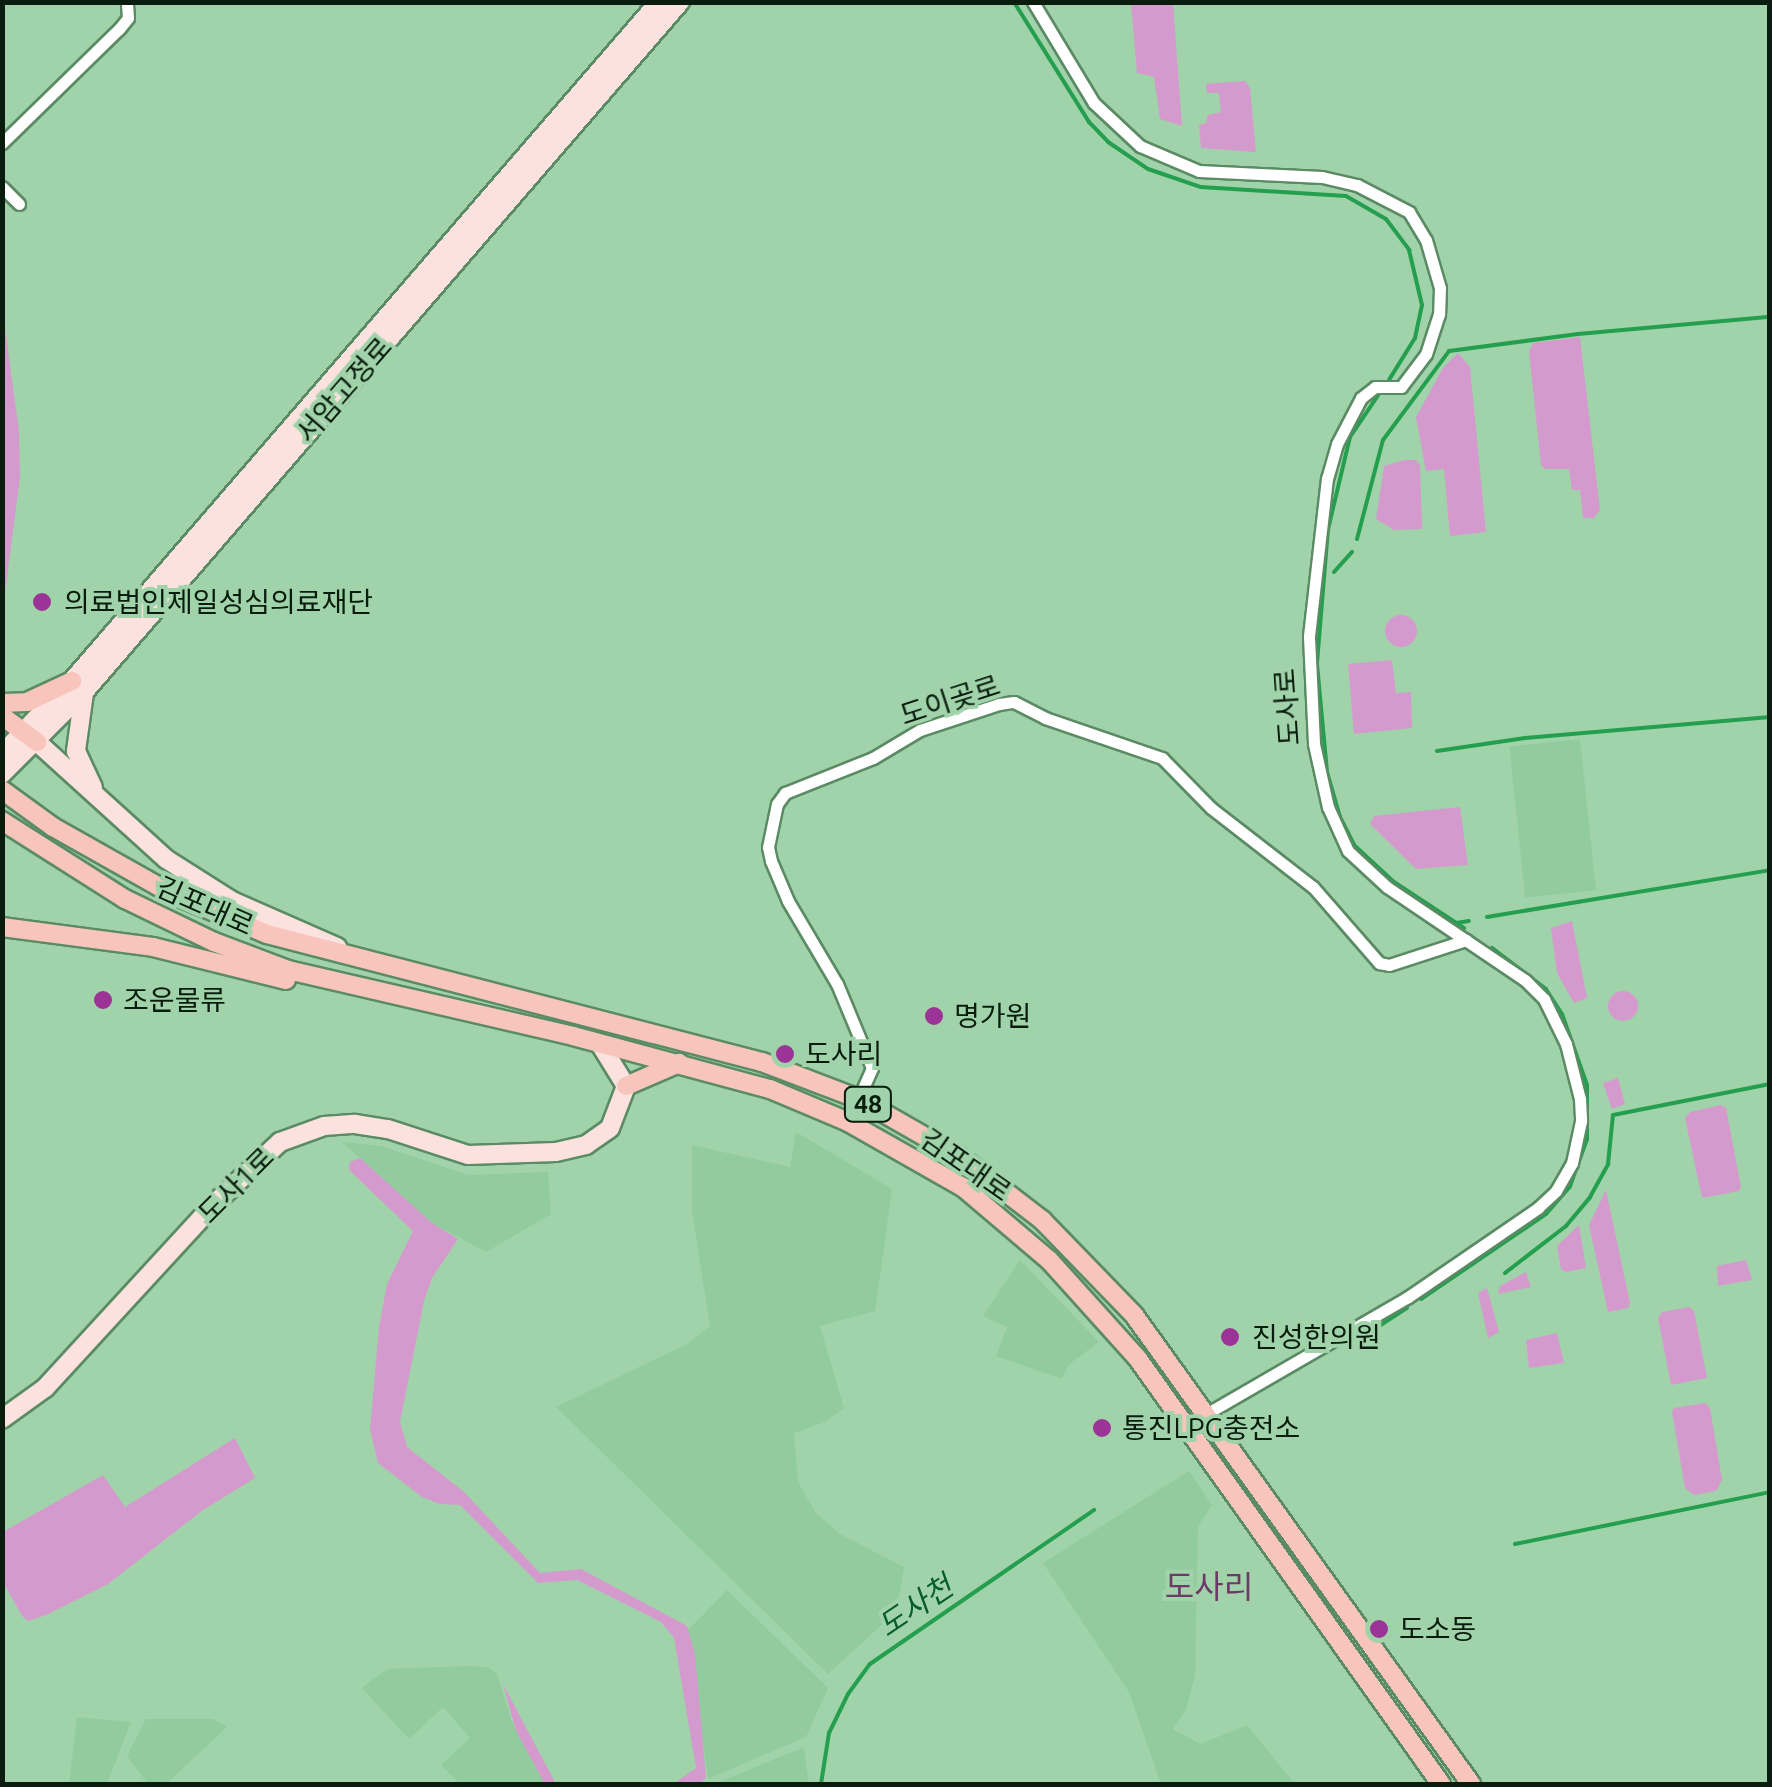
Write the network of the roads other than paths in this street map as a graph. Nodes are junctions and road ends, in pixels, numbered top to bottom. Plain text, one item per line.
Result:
1 (127, 2) edge
2 (659, 2) edge
3 (680, 2) edge
4 (1033, 2) edge
5 (2, 143) edge
6 (2, 187) edge
7 (19, 204) dead end
8 (78, 687) junction
9 (2, 703) edge
10 (2, 716) edge
11 (31, 737) junction
12 (2, 754) edge
13 (2, 774) edge
14 (5, 792) edge
15 (101, 800) junction
16 (2, 821) edge
17 (2, 927) edge
18 (1466, 940) junction
19 (379, 966) junction
20 (378, 990) junction
21 (600, 1044) junction
22 (679, 1063) junction
23 (626, 1086) junction
24 (859, 1099) junction
25 (848, 1122) junction
26 (1208, 1413) junction
27 (2, 1419) edge
28 (1442, 1784) edge
29 (1471, 1784) edge

1 - 5 street
2 - 8 main road, 서암고정로
3 - 8 main road, 서암고정로
4 - 18 street, 도사로
6 - 7 street
8 - 9 main road
8 - 11 main road, 서암고정로
8 - 15 main road
10 - 11 main road
11 - 12 main road, 서암고정로
11 - 13 main road, 서암고정로
11 - 15 main road
14 - 19 main road, 김포대로 / 48
15 - 19 main road
16 - 20 main road, 김포대로 / 48
17 - 20 main road
18 - 24 street, 도이곶로
18 - 26 street, 도사로
19 - 24 main road, 김포대로 / 48
20 - 21 main road, 김포대로 / 48
21 - 22 main road, 김포대로 / 48
21 - 23 main road
22 - 23 main road
22 - 25 main road, 김포대로 / 48
23 - 27 main road, 도사1로
24 - 25 street, 도이곶로
24 - 26 main road, 김포대로 / 48
25 - 28 main road, 김포대로 / 48
26 - 29 main road, 김포대로 / 48

